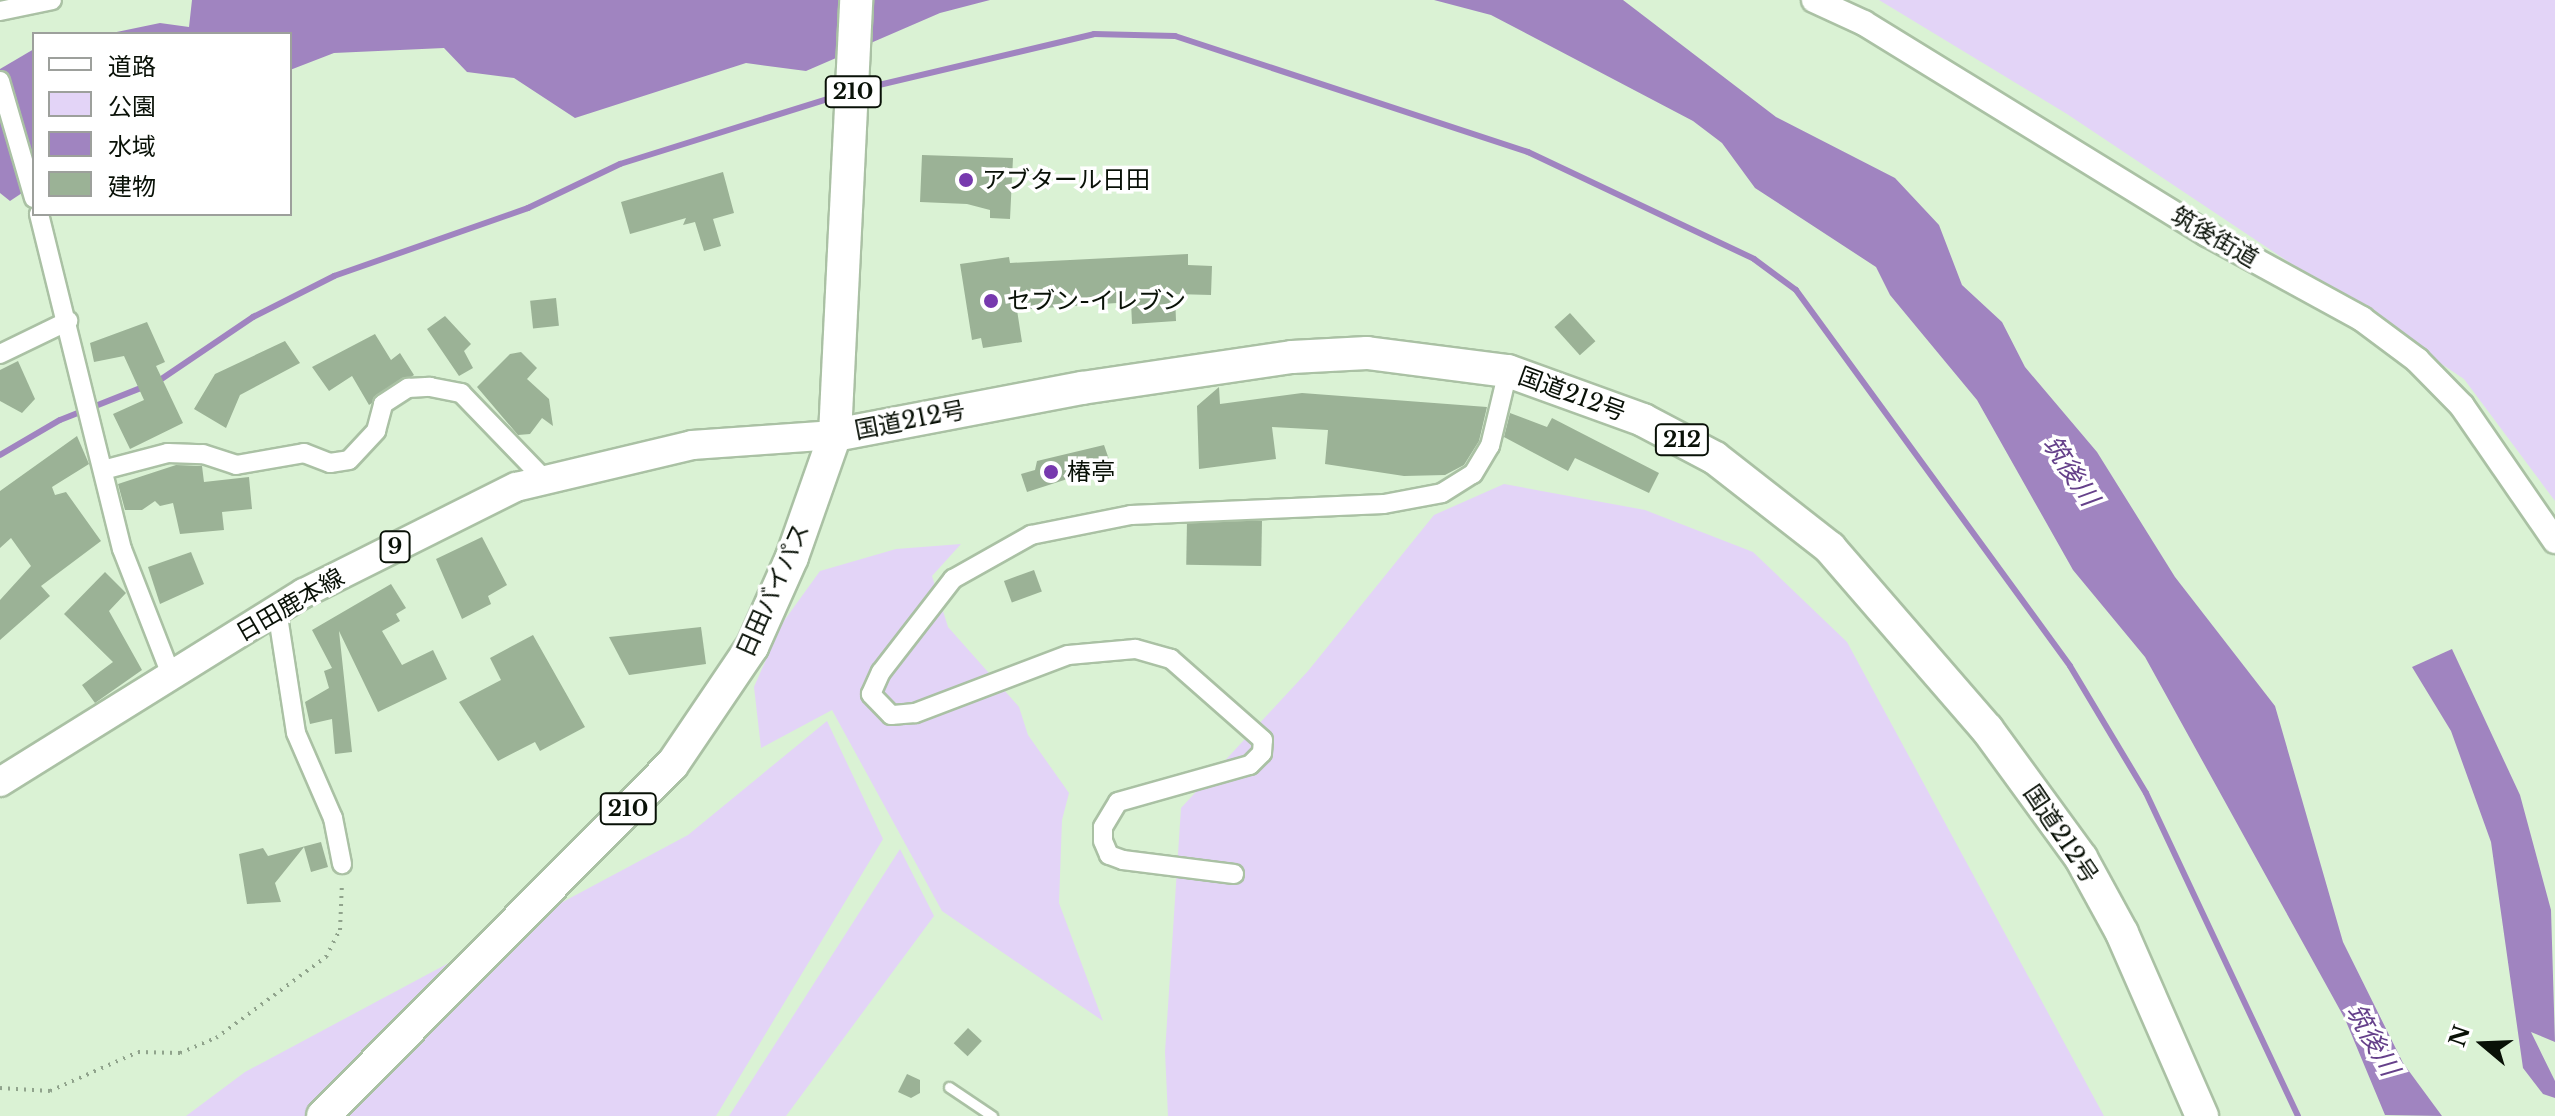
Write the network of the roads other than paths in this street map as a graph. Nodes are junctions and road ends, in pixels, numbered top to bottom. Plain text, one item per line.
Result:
1 (52, 0) edge
2 (856, 0) edge
3 (1814, 0) edge
4 (0, 11) edge
5 (0, 81) edge
6 (32, 191) edge
7 (40, 216) edge
8 (68, 321) junction
9 (0, 354) edge
10 (1508, 371) junction
11 (835, 435) junction
12 (103, 470) junction
13 (545, 480) junction
14 (2555, 541) edge
15 (277, 610) junction
16 (171, 675) junction
17 (0, 782) edge
18 (342, 864) road end
19 (1234, 874) dead end
20 (949, 1087) dead end
21 (323, 1116) edge
22 (992, 1116) edge
23 (2202, 1116) edge

1 - 4 street
2 - 11 highway, 日田バイパス / 210
3 - 14 street, 筑後街道
5 - 6 street
7 - 8 street
8 - 9 street
8 - 12 street
10 - 11 highway, 国道212号 / 212
10 - 19 street
10 - 23 highway, 国道212号 / 212
11 - 13 main road, 日田鹿本線 / 9
11 - 21 highway, 日田バイパス / 210
12 - 13 street
12 - 16 street
13 - 15 main road, 日田鹿本線 / 9
15 - 16 main road, 日田鹿本線 / 9
15 - 18 street
16 - 17 main road, 日田鹿本線 / 9
20 - 22 lane

